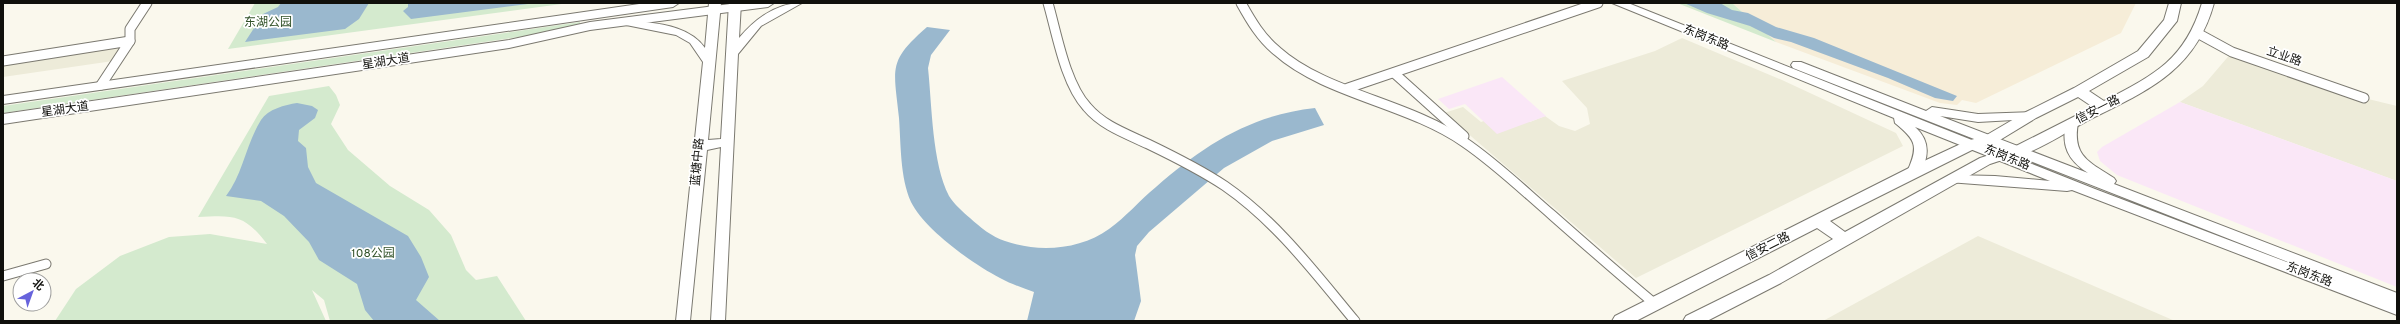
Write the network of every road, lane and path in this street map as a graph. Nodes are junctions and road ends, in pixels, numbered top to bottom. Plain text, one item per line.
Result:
1 (147, 3) edge
2 (673, 3) edge
3 (768, 3) edge
4 (796, 3) edge
5 (1048, 3) edge
6 (1241, 3) edge
7 (1598, 3) edge
8 (1618, 3) edge
9 (1639, 3) edge
10 (2175, 3) edge
11 (2208, 3) edge
12 (646, 5) edge
13 (735, 5) edge
14 (715, 6) edge
15 (591, 20) junction
16 (626, 22) junction
17 (2199, 34) junction
18 (130, 41) junction
19 (732, 55) junction
20 (3, 61) edge
21 (708, 61) junction
22 (1394, 73) junction
23 (101, 85) junction
24 (1348, 88) junction
25 (2079, 91) junction
26 (2364, 98) dead end
27 (3, 100) edge
28 (1890, 106) junction
29 (2104, 106) junction
30 (2031, 115) junction
31 (3, 119) edge
32 (2072, 123) junction
33 (1934, 124) junction
34 (1990, 140) junction
35 (728, 143) junction
36 (1972, 144) junction
37 (699, 148) junction
38 (2018, 151) junction
39 (1998, 155) junction
40 (1491, 161) junction
41 (1914, 172) junction
42 (2056, 172) junction
43 (1953, 179) junction
44 (2090, 192) junction
45 (2129, 195) junction
46 (1819, 221) junction
47 (1845, 240) junction
48 (46, 264) dead end
49 (3, 276) edge
50 (2397, 299) edge
51 (1655, 304) junction
52 (2397, 310) edge
53 (683, 321) edge
54 (718, 321) edge
55 (1355, 321) edge
56 (1621, 321) edge
57 (1692, 321) edge

1 - 18 street
2 - 12 main road, 星湖大道
3 - 13 main road, 星湖大道
4 - 19 main road
5 - 55 street
6 - 24 street
7 - 22 street
8 - 28 main road, 东岗东路
9 - 28 main road, 东岗东路
10 - 25 main road
11 - 17 main road, 信安一路
12 - 15 main road, 星湖大道
13 - 14 main road, 星湖大道
13 - 19 main road
14 - 16 main road, 星湖大道
14 - 21 main road, 蓝塘中路
15 - 16 main road, 星湖大道
15 - 23 main road, 星湖大道
15 - 31 main road, 星湖大道
16 - 21 main road
17 - 26 street, 立业路
17 - 29 main road, 信安一路
18 - 20 street
18 - 23 street
19 - 35 main road
21 - 37 main road, 蓝塘中路
22 - 24 street
22 - 40 street
23 - 27 main road, 星湖大道
24 - 40 street
25 - 29 main road
25 - 30 main road
28 - 30 main road
28 - 33 main road, 东岗东路
28 - 41 main road
29 - 32 main road, 信安一路
30 - 34 main road
32 - 38 main road, 信安一路
32 - 45 main road
33 - 34 main road, 东岗东路
33 - 36 main road, 东岗东路
34 - 36 main road
34 - 38 main road, 东岗东路
35 - 37 main road
35 - 54 main road
36 - 39 main road, 东岗东路
36 - 41 main road
37 - 53 main road, 蓝塘中路
38 - 39 main road, 信安一路
38 - 42 main road, 东岗东路
39 - 42 main road, 东岗东路
39 - 43 main road, 信安一路
40 - 51 street
41 - 46 main road, 信安二路
42 - 44 main road, 东岗东路
42 - 45 main road, 东岗东路
43 - 44 main road
43 - 47 main road
44 - 52 main road, 东岗东路
45 - 50 main road, 东岗东路
46 - 47 main road
46 - 51 main road, 信安二路
47 - 57 main road
48 - 49 street
51 - 56 main road, 信安二路

